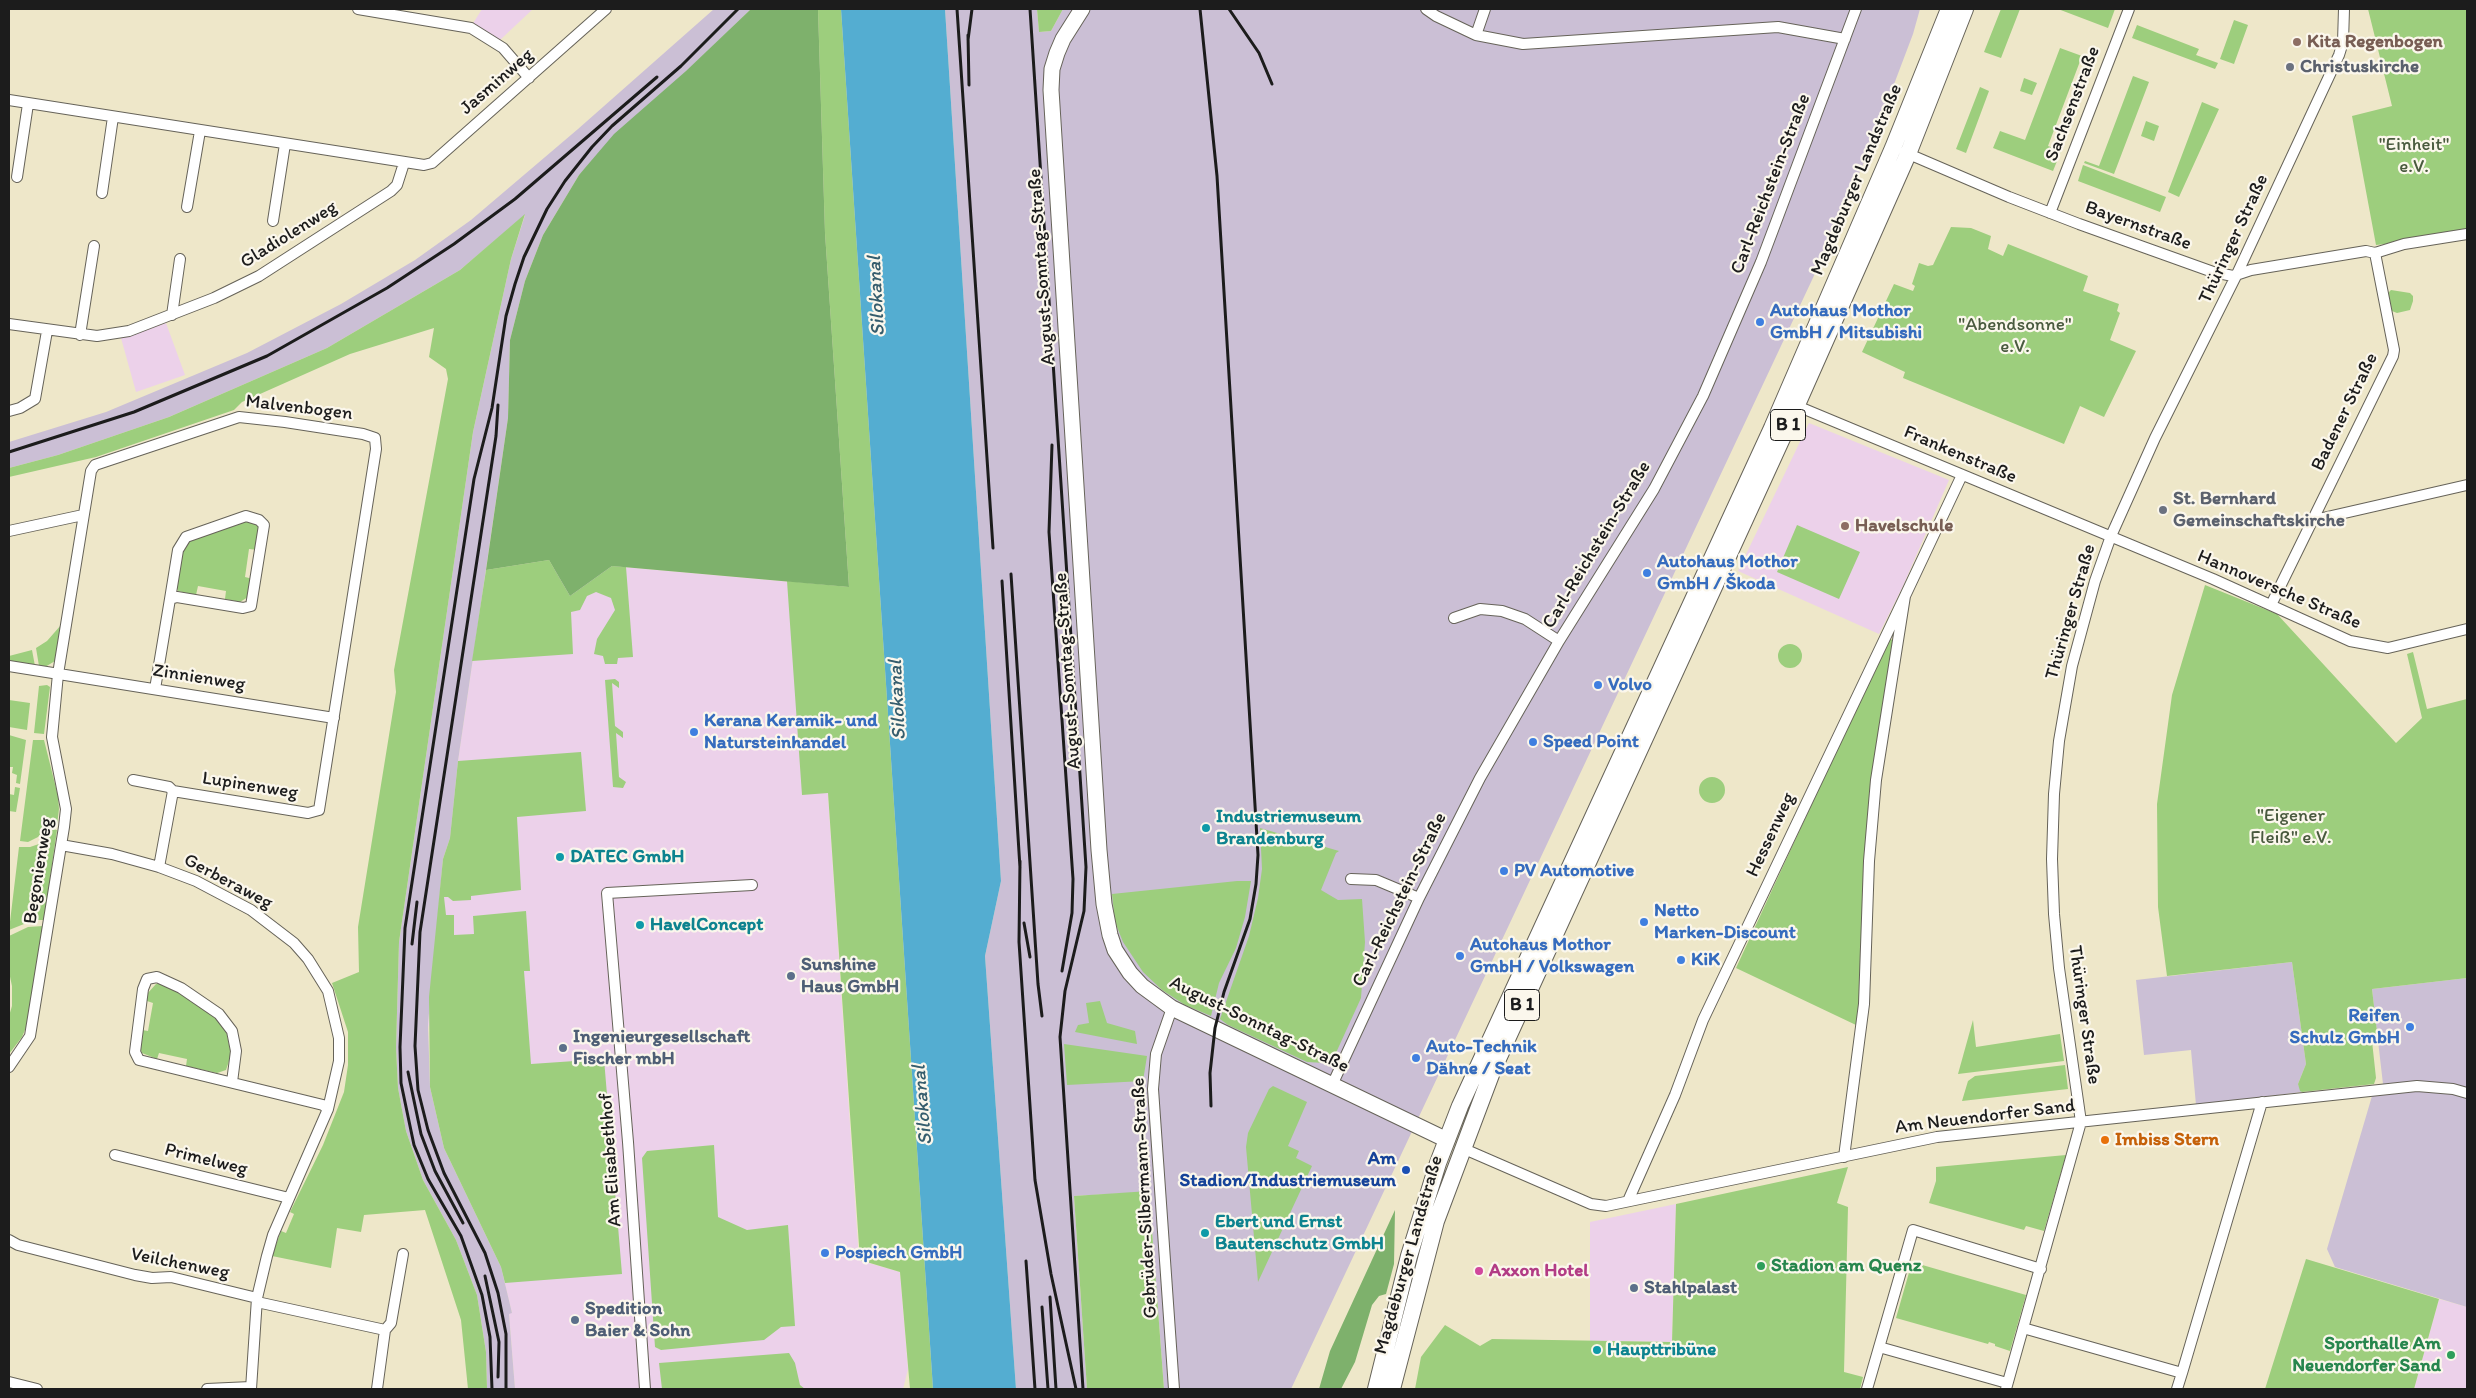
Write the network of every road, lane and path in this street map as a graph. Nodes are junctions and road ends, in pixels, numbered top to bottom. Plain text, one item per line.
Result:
1 (358, 9) edge
2 (606, 9) edge
3 (1082, 9) edge
4 (1426, 9) edge
5 (1486, 9) edge
6 (1856, 9) edge
7 (1949, 9) edge
8 (1965, 9) edge
9 (2130, 9) edge
10 (2344, 9) edge
11 (1476, 35) junction
12 (1845, 39) junction
13 (529, 78) junction
14 (9, 100) edge
15 (28, 104) junction
16 (113, 117) junction
17 (200, 130) junction
18 (285, 144) junction
19 (1900, 151) junction
20 (404, 163) junction
21 (17, 177) dead end
22 (102, 193) dead end
23 (187, 207) dead end
24 (2050, 213) junction
25 (273, 221) dead end
26 (2467, 234) edge
27 (94, 246) dead end
28 (2375, 253) junction
29 (180, 259) dead end
30 (2237, 274) junction
31 (172, 315) junction
32 (9, 324) edge
33 (47, 330) junction
34 (80, 335) junction
35 (1797, 406) junction
36 (9, 411) edge
37 (1962, 475) junction
38 (2467, 485) edge
39 (83, 515) junction
40 (2314, 520) junction
41 (9, 531) edge
42 (2111, 536) junction
43 (1905, 596) junction
44 (170, 599) junction
45 (2271, 605) junction
46 (1454, 618) dead end
47 (2467, 629) edge
48 (1559, 641) junction
49 (9, 666) edge
50 (58, 674) junction
51 (155, 689) junction
52 (334, 718) junction
53 (133, 780) dead end
54 (172, 791) junction
55 (61, 845) junction
56 (159, 867) junction
57 (1351, 879) dead end
58 (752, 885) dead end
59 (1419, 898) junction
60 (1172, 1008) junction
61 (9, 1067) edge
62 (232, 1082) junction
63 (1333, 1083) junction
64 (2467, 1093) edge
65 (2262, 1102) junction
66 (328, 1109) junction
67 (2081, 1122) junction
68 (1447, 1140) junction
69 (1462, 1148) junction
70 (115, 1155) dead end
71 (1844, 1156) junction
72 (290, 1198) junction
73 (1628, 1202) junction
74 (9, 1240) edge
75 (402, 1254) dead end
76 (2041, 1268) junction
77 (257, 1300) junction
78 (2023, 1328) junction
79 (386, 1330) junction
80 (1879, 1347) junction
81 (2182, 1373) junction
82 (9, 1382) edge
83 (2007, 1386) edge
84 (251, 1388) edge
85 (37, 1389) edge
86 (207, 1389) edge
87 (377, 1389) edge
88 (645, 1389) edge
89 (1174, 1389) edge
90 (1376, 1389) edge
91 (1392, 1389) edge
92 (1866, 1389) edge
93 (2177, 1389) edge

1 - 13 street
2 - 13 street, Jasminweg
3 - 60 street, August-Sonntag-Straße
4 - 11 street
5 - 11 street
6 - 12 street, Carl-Reichstein-Straße
7 - 19 main road, Magdeburger Landstraße / B 1
8 - 19 main road, Magdeburger Landstraße / B 1
9 - 24 street, Sachsenstraße
10 - 30 street, Thüringer Straße
11 - 12 street
12 - 48 street, Carl-Reichstein-Straße
13 - 20 street, Jasminweg
14 - 15 street, Jasminweg
15 - 16 street, Jasminweg
15 - 21 street
16 - 17 street, Jasminweg
16 - 22 street
17 - 18 street, Jasminweg
17 - 23 street
18 - 20 street, Jasminweg
18 - 25 street
19 - 24 street, Bayernstraße
19 - 35 main road, Magdeburger Landstraße / B 1
19 - 68 main road, Magdeburger Landstraße / B 1
20 - 31 street, Gladiolenweg
24 - 30 street, Bayernstraße
26 - 28 street, Bayernstraße
27 - 34 street
28 - 30 street, Bayernstraße
28 - 40 street, Badener Straße
29 - 31 street
30 - 42 street, Thüringer Straße
31 - 34 street, Gladiolenweg
32 - 33 street, Gladiolenweg
33 - 34 street, Gladiolenweg
33 - 36 street
35 - 37 street, Frankenstraße
35 - 69 main road, Magdeburger Landstraße / B 1
37 - 42 street, Frankenstraße
37 - 43 street, Hessenweg
38 - 40 street
39 - 41 street
39 - 50 street, Malvenbogen
39 - 52 street, Malvenbogen
40 - 45 street, Badener Straße
42 - 45 street, Hannoversche Straße
42 - 67 street, Thüringer Straße
43 - 71 street, Hessenweg
43 - 73 street, Hessenweg
44 - 44 street
44 - 51 street
45 - 47 street, Hannoversche Straße
46 - 48 street
48 - 59 street, Carl-Reichstein-Straße
49 - 50 street, Zinnienweg
50 - 51 street, Zinnienweg
50 - 55 street, Begonienweg
51 - 52 street, Zinnienweg
52 - 54 street, Lupinenweg
53 - 54 street, Lupinenweg
54 - 56 street, Lupinenweg
55 - 56 street, Gerberaweg
55 - 61 street, Begonienweg
56 - 66 street, Gerberaweg
57 - 59 street
58 - 88 street, Am Elisabethhof
59 - 63 street, Carl-Reichstein-Straße
60 - 63 street, August-Sonntag-Straße
60 - 89 street, Gebrüder-Silbermann-Straße
62 - 62 street
62 - 66 street
63 - 68 street, August-Sonntag-Straße
64 - 65 street, Am Neuendorfer Sand
65 - 67 street, Am Neuendorfer Sand
65 - 81 street
66 - 72 street, Gerberaweg
67 - 71 street, Am Neuendorfer Sand
67 - 76 street, Thüringer Straße
68 - 69 main road
68 - 90 main road, Magdeburger Landstraße / B 1
69 - 73 street, Am Neuendorfer Sand
69 - 91 main road, Magdeburger Landstraße / B 1
70 - 72 street, Primelweg
71 - 73 street, Am Neuendorfer Sand
72 - 77 street, Gerberaweg
74 - 77 street, Veilchenweg
75 - 79 street
76 - 78 street, Thüringer Straße
76 - 80 street
77 - 79 street, Veilchenweg
77 - 84 street
78 - 81 street
78 - 83 street, Thüringer Straße
79 - 87 street
80 - 83 street, Thüringer Straße
80 - 92 street
81 - 93 street
82 - 85 street
84 - 86 street

